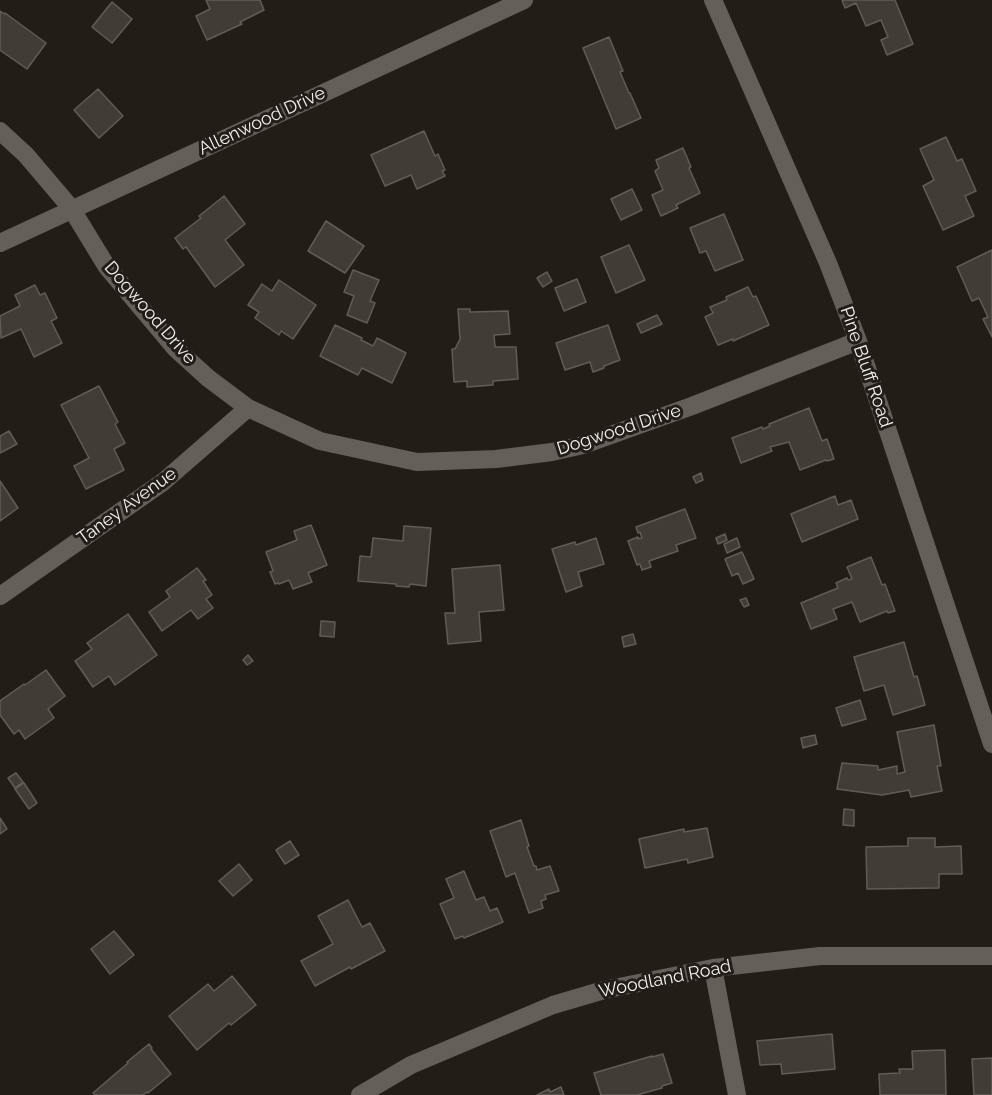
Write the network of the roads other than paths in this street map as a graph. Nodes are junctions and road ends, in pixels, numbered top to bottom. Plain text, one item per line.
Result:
1 (524, 0) edge
2 (713, 0) edge
3 (0, 131) edge
4 (71, 208) junction
5 (0, 243) edge
6 (858, 341) junction
7 (248, 408) junction
8 (0, 597) edge
9 (992, 744) edge
10 (992, 956) edge
11 (713, 968) junction
12 (360, 1095) edge
13 (737, 1095) edge

1 - 4 street, Allenwood Drive
2 - 6 street, Pine Bluff Road
3 - 4 street, Dogwood Drive
4 - 5 street, Allenwood Drive
4 - 7 street, Dogwood Drive
6 - 7 street, Dogwood Drive
6 - 9 street, Pine Bluff Road
7 - 8 street, Taney Avenue
10 - 11 street, Woodland Road
11 - 12 street, Woodland Road
11 - 13 street

